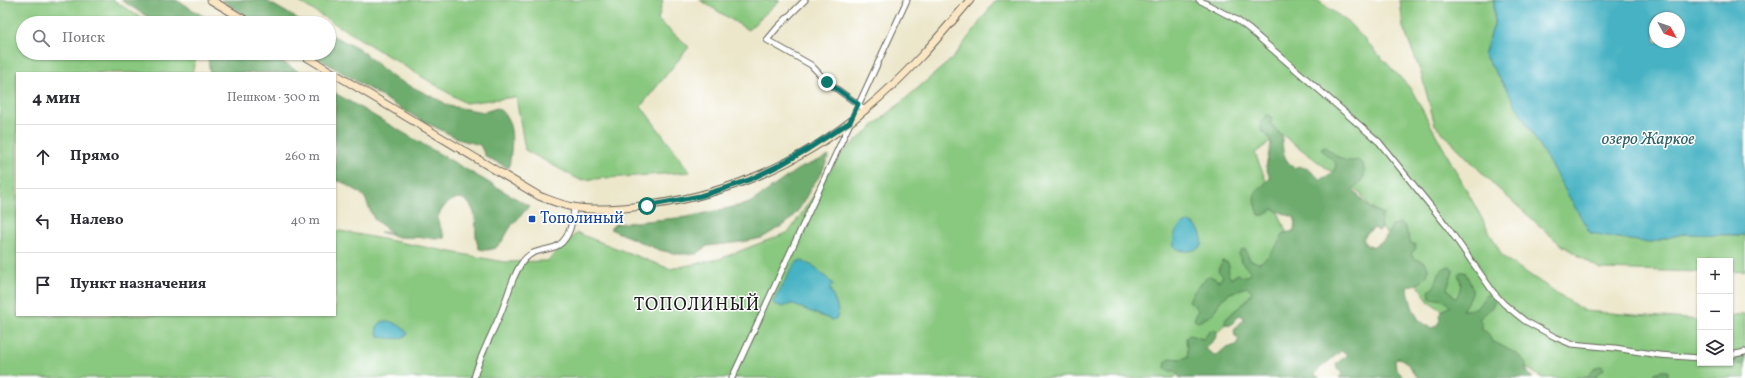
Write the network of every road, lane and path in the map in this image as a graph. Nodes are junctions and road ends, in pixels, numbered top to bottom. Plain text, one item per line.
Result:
1 (211, 0) edge
2 (806, 0) edge
3 (907, 0) edge
4 (970, 0) edge
5 (1199, 0) edge
6 (238, 16) edge
7 (311, 60) edge
8 (331, 72) edge
9 (336, 75) edge
10 (858, 104) junction
11 (866, 110) junction
12 (850, 122) junction
13 (574, 207) junction
14 (1745, 352) edge
15 (1733, 354) edge
16 (1697, 358) edge
17 (474, 378) edge
18 (733, 378) edge

1 - 6 street
2 - 10 street
3 - 10 street
4 - 11 street
5 - 16 street
7 - 8 street
9 - 13 street
10 - 11 street
10 - 12 street
11 - 12 street
12 - 13 street
12 - 18 street
13 - 17 street
14 - 15 street

